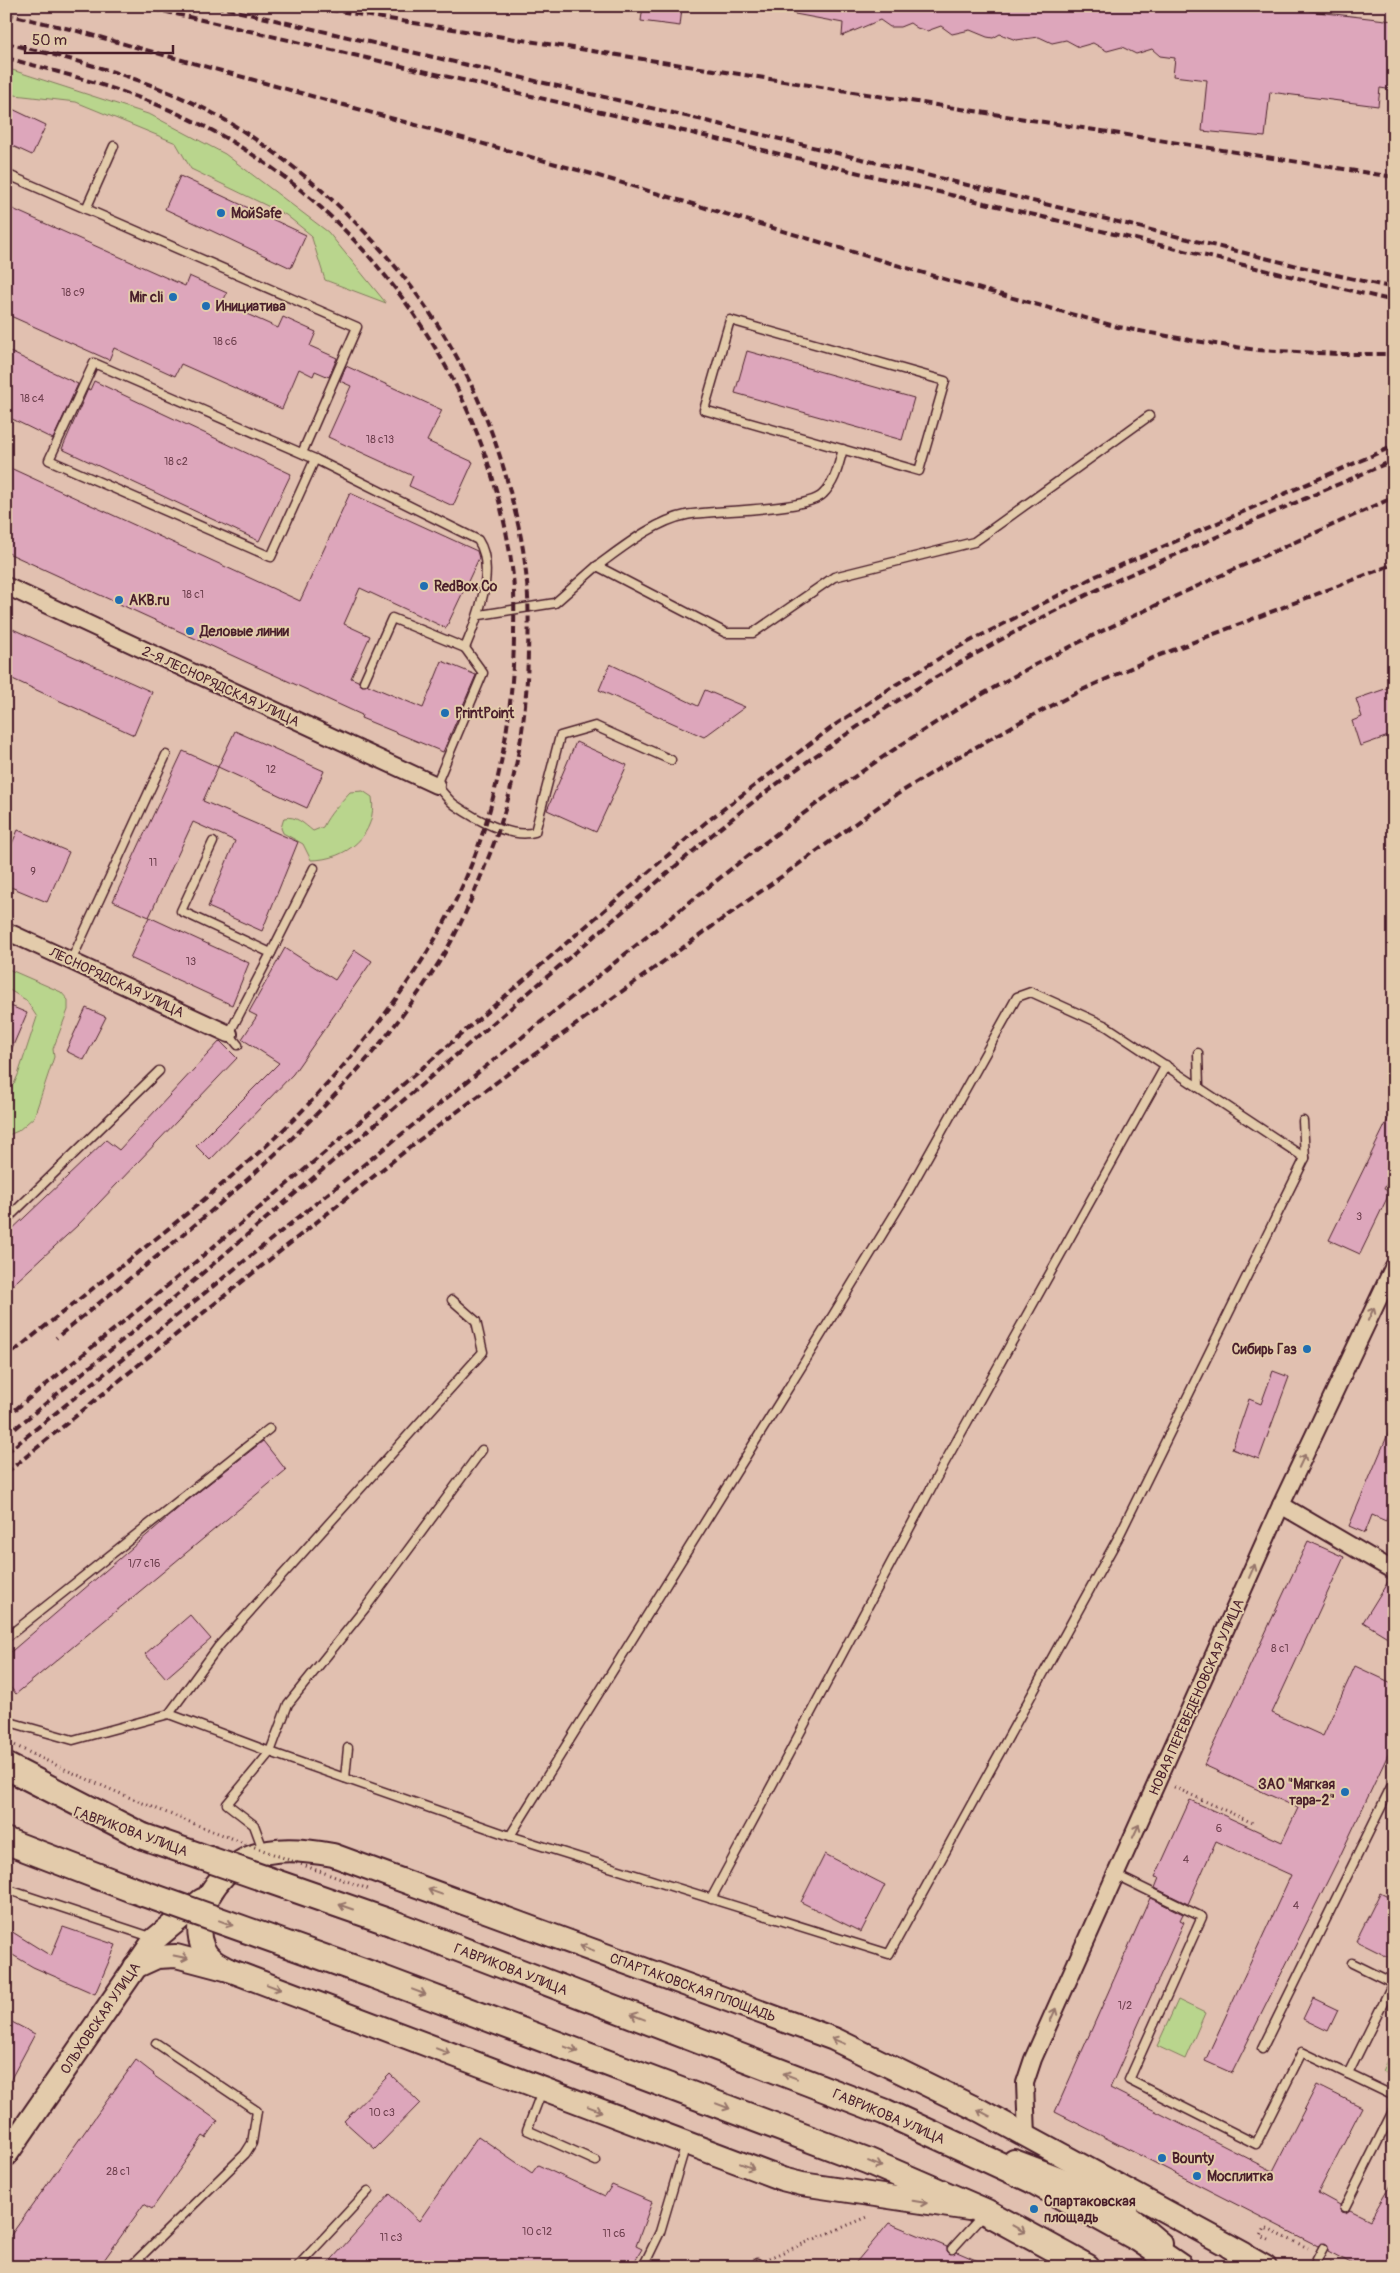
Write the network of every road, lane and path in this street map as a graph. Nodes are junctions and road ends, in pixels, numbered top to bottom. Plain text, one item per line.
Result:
1 (114, 146) dead end
2 (6, 174) edge
3 (86, 209) junction
4 (1149, 416) dead end
5 (843, 449) junction
6 (302, 453) junction
7 (314, 459) junction
8 (597, 566) junction
9 (6, 586) edge
10 (480, 614) junction
11 (465, 648) junction
12 (364, 681) dead end
13 (166, 755) dead end
14 (671, 760) dead end
15 (436, 785) junction
16 (212, 842) dead end
17 (314, 868) dead end
18 (6, 931) edge
19 (271, 953) junction
20 (71, 961) junction
21 (233, 1039) joint
22 (1198, 1053) dead end
23 (1166, 1066) junction
24 (159, 1070) dead end
25 (1199, 1087) junction
26 (1303, 1121) dead end
27 (1306, 1158) junction
28 (6, 1220) edge
29 (1394, 1266) edge
30 (452, 1300) dead end
31 (269, 1429) dead end
32 (482, 1450) dead end
33 (1281, 1505) junction
34 (1394, 1571) edge
35 (6, 1638) edge
36 (169, 1714) junction
37 (6, 1721) edge
38 (6, 1741) edge
39 (348, 1748) dead end
40 (270, 1752) junction
41 (6, 1766) edge
42 (345, 1778) junction
43 (1394, 1780) edge
44 (6, 1785) edge
45 (1192, 1795) dead end
46 (1255, 1824) dead end
47 (142, 1836) junction
48 (510, 1836) junction
49 (6, 1842) edge
50 (264, 1853) junction
51 (6, 1855) edge
52 (1116, 1875) junction
53 (6, 1889) edge
54 (131, 1889) junction
55 (376, 1892) dead end
56 (208, 1895) junction
57 (711, 1899) junction
58 (155, 1939) junction
59 (1352, 1963) dead end
60 (135, 1967) junction
61 (229, 1970) junction
62 (1393, 1983) edge
63 (156, 2043) dead end
64 (1262, 2049) dead end
65 (1348, 2074) junction
66 (543, 2089) junction
67 (1394, 2096) edge
68 (1394, 2109) edge
69 (884, 2112) junction
70 (1027, 2136) junction
71 (686, 2143) junction
72 (1047, 2147) junction
73 (6, 2156) edge
74 (596, 2161) dead end
75 (368, 2191) dead end
76 (1103, 2195) junction
77 (1345, 2207) dead end
78 (986, 2212) junction
79 (870, 2216) dead end
80 (1269, 2240) dead end
81 (1052, 2247) junction
82 (952, 2249) dead end
83 (1321, 2252) junction
84 (1244, 2254) junction
85 (756, 2265) edge
86 (130, 2267) edge
87 (297, 2267) edge
88 (643, 2267) edge
89 (1073, 2267) edge
90 (1087, 2267) edge
91 (1180, 2267) edge
92 (1188, 2267) edge
93 (1265, 2267) edge
94 (1313, 2267) edge
95 (1338, 2267) edge

1 - 3 lane
2 - 3 lane
3 - 6 lane
4 - 8 lane
5 - 5 lane
5 - 8 lane
6 - 7 lane
6 - 7 lane
7 - 10 lane
8 - 10 lane
9 - 15 street, 2-Я ЛЕСНОРЯДСКАЯ УЛИЦА
10 - 11 lane
11 - 12 lane
11 - 15 lane
13 - 20 lane
14 - 15 lane
16 - 19 lane
17 - 19 lane
18 - 20 street, ЛЕСНОРЯДСКАЯ УЛИЦА
19 - 21 lane
20 - 21 street, ЛЕСНОРЯДСКАЯ УЛИЦА
22 - 25 lane
23 - 25 lane
23 - 48 lane
23 - 57 lane
24 - 28 lane
25 - 27 lane
26 - 27 lane
27 - 57 lane
33 -> 29 street, НОВАЯ ПЕРЕВЕДЕНОВСКАЯ УЛИЦА
30 - 36 lane
31 - 35 lane
32 - 40 lane
33 - 34 street
52 -> 33 street, НОВАЯ ПЕРЕВЕДЕНОВСКАЯ УЛИЦА
36 - 37 lane
36 - 40 lane
38 - 55 path, bridge
39 - 42 lane
40 - 42 lane
40 - 50 lane
41 - 47 main road
42 - 48 lane
43 - 64 lane
44 - 47 main road, ГАВРИКОВА УЛИЦА
45 - 46 path
69 -> 47 main road, ГАВРИКОВА УЛИЦА, bridge
48 - 57 lane
49 - 54 main road
50 - 56 street, СПАРТАКОВСКАЯ ПЛОЩАДЬ
70 -> 50 street, СПАРТАКОВСКАЯ ПЛОЩАДЬ
51 - 54 main road
52 - 65 lane
70 -> 52 street, НОВАЯ ПЕРЕВЕДЕНОВСКАЯ УЛИЦА
53 - 58 lane
54 -> 78 main road, bridge
56 - 58 street, ОЛЬХОВСКАЯ УЛИЦА
56 - 61 street, СПАРТАКОВСКАЯ ПЛОЩАДЬ
58 - 60 street, ОЛЬХОВСКАЯ УЛИЦА
59 - 62 lane
60 -> 61 street, СПАРТАКОВСКАЯ ПЛОЩАДЬ
60 - 73 street, ОЛЬХОВСКАЯ УЛИЦА
61 -> 66 street, СПАРТАКОВСКАЯ ПЛОЩАДЬ
62 - 65 lane
63 - 86 lane
65 - 67 lane
66 -> 71 street, СПАРТАКОВСКАЯ ПЛОЩАДЬ
66 - 74 lane
68 - 77 lane
69 - 76 street
69 - 91 main road, ГАВРИКОВА УЛИЦА
70 - 72 street, СПАРТАКОВСКАЯ ПЛОЩАДЬ
71 -> 78 street, СПАРТАКОВСКАЯ ПЛОЩАДЬ
71 - 88 lane
72 - 76 street
72 - 84 street, СПАРТАКОВСКАЯ ПЛОЩАДЬ
75 - 87 lane
76 - 84 street
76 - 92 street
78 -> 81 main road, СПАРТАКОВСКАЯ ПЛОЩАДЬ
78 - 82 lane
79 - 85 path
80 - 83 path
81 - 89 street
81 - 90 main road, СПАРТАКОВСКАЯ ПЛОЩАДЬ
83 - 94 lane
83 - 95 path
84 - 93 street

